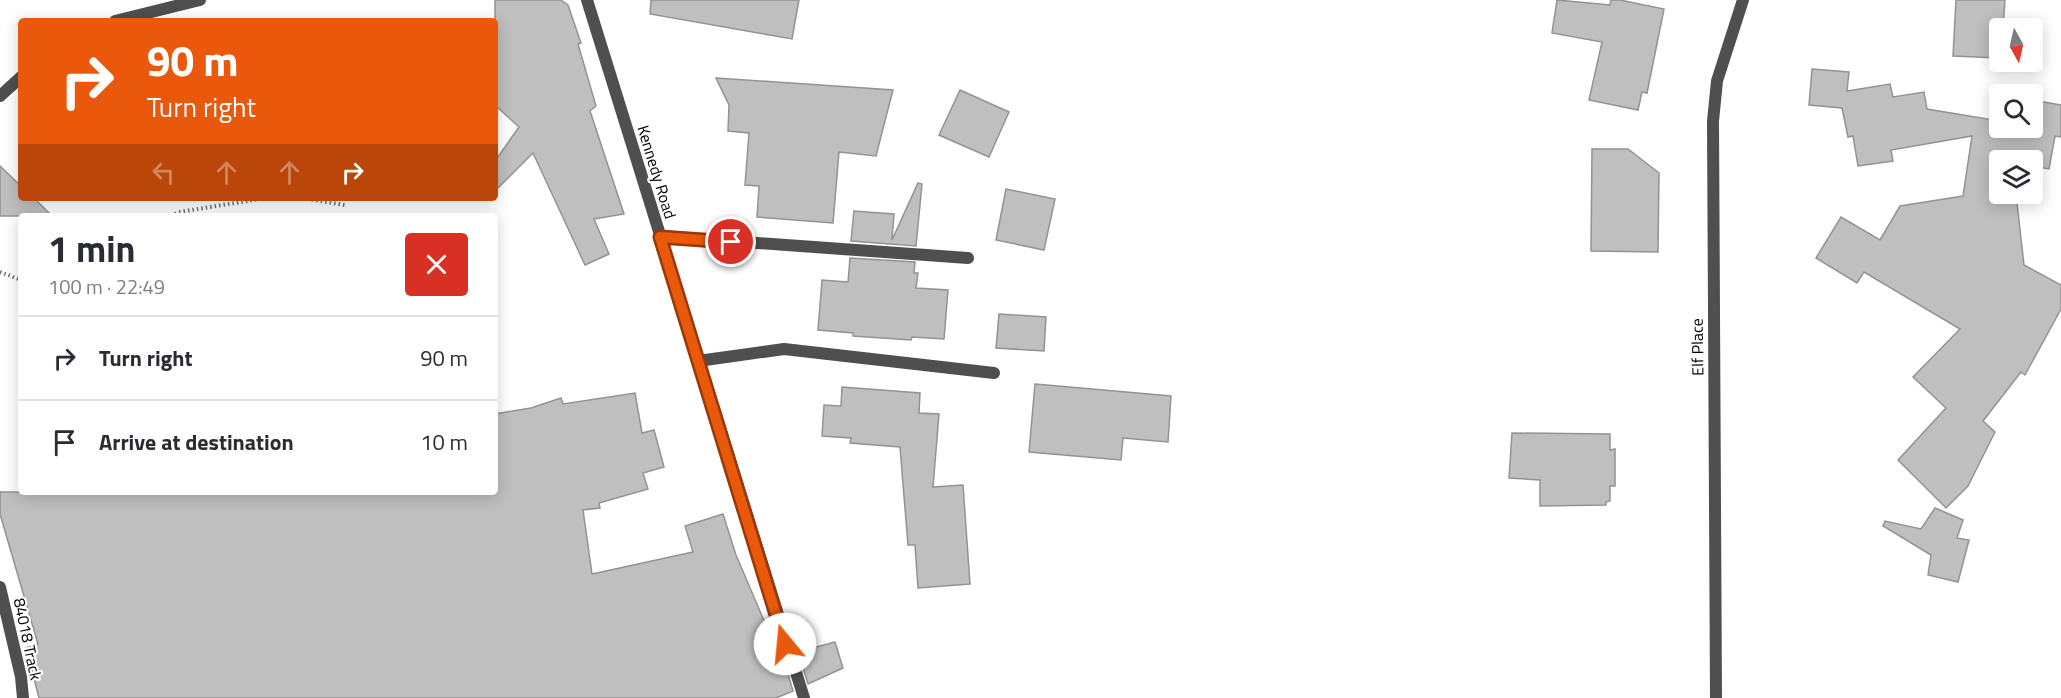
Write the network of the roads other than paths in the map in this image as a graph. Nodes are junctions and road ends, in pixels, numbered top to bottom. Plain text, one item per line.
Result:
1 (200, 0) edge
2 (587, 0) edge
3 (1743, 0) edge
4 (127, 18) edge
5 (18, 79) edge
6 (0, 96) edge
7 (660, 237) junction
8 (968, 258) dead end
9 (698, 361) junction
10 (994, 374) dead end
11 (0, 587) edge
12 (23, 698) edge
13 (804, 698) edge
14 (1716, 698) edge

1 - 4 street
2 - 7 street, Kennedy Road
3 - 14 street, Elf Place
5 - 6 street
7 - 8 street
7 - 9 street, Kennedy Road
9 - 10 street
9 - 13 street, Kennedy Road
11 - 12 street, 84018 Track

